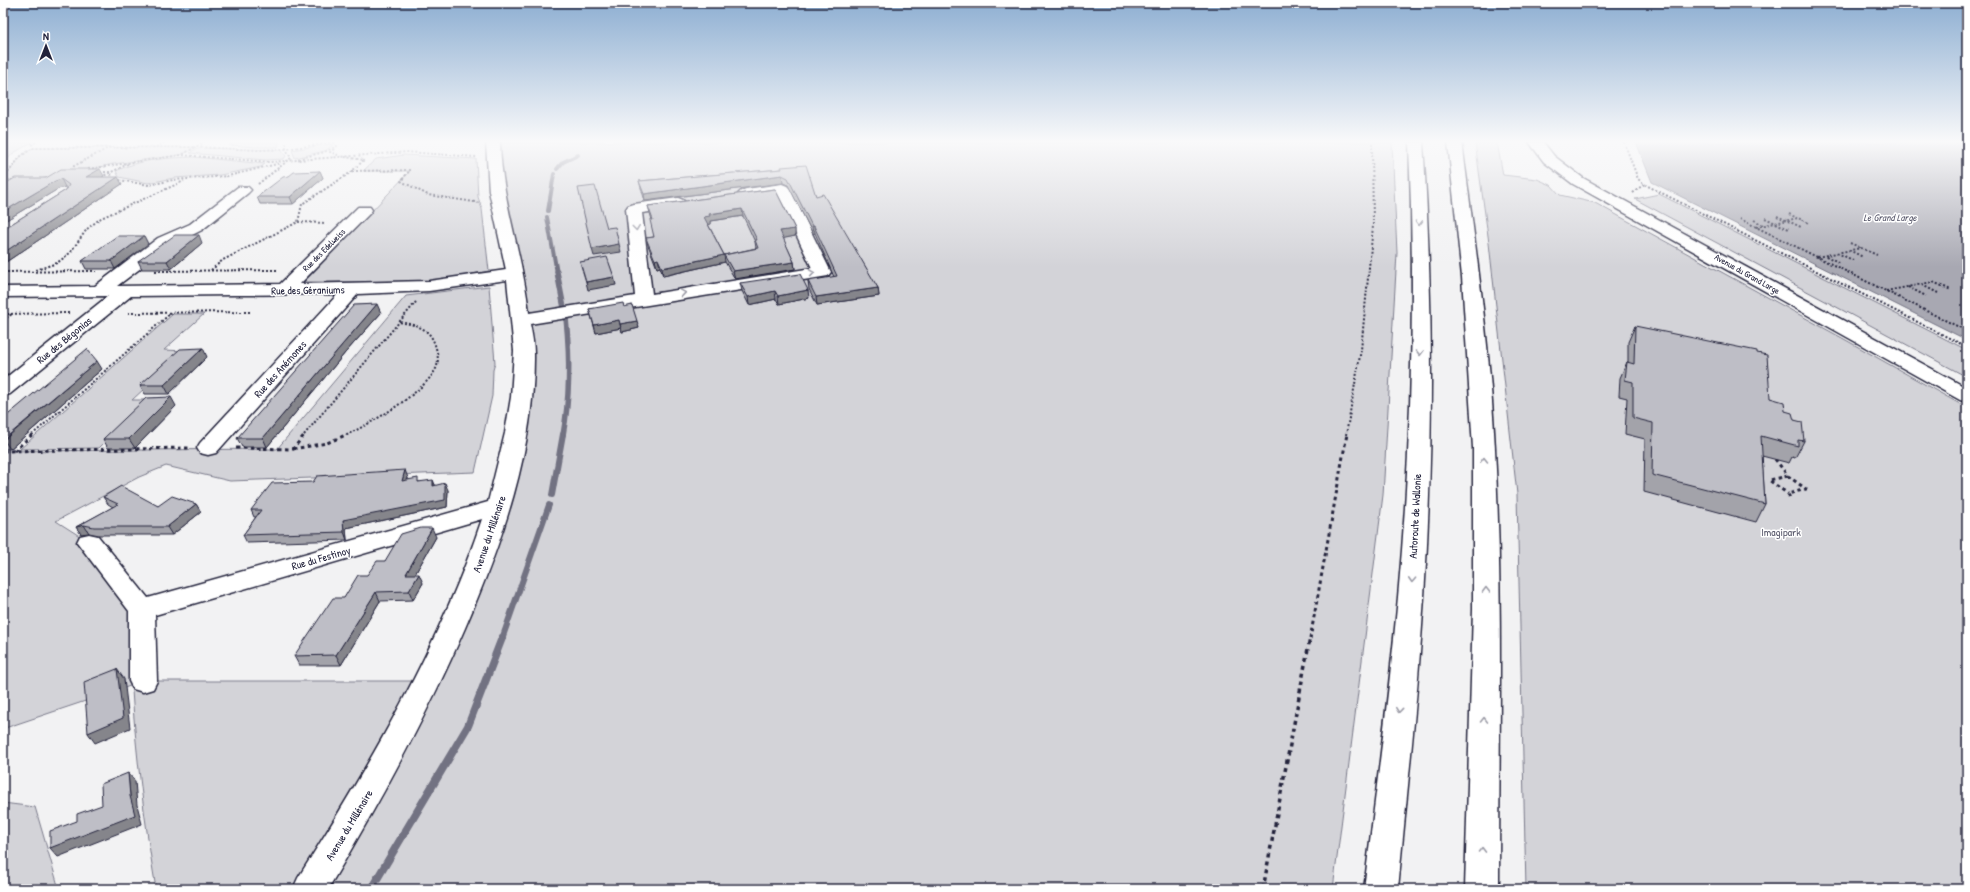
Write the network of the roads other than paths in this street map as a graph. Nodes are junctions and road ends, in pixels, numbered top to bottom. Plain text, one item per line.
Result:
1 (497, 184) edge
2 (1417, 184) edge
3 (1460, 184) edge
4 (1581, 184) edge
5 (243, 190) road end
6 (727, 197) edge
7 (696, 201) edge
8 (364, 210) dead end
9 (515, 274) junction
10 (353, 289) junction
11 (284, 290) junction
12 (99, 291) junction
13 (126, 291) junction
14 (3, 292) edge
15 (644, 299) junction
16 (520, 320) junction
17 (3, 390) edge
18 (1967, 396) edge
19 (208, 448) dead end
20 (500, 506) junction
21 (89, 542) dead end
22 (142, 609) junction
23 (143, 681) dead end
24 (310, 889) edge
25 (1381, 889) edge
26 (1482, 889) edge

1 - 9 main road, Avenue du Millénaire
2 -> 25 main road, Autoroute de Wallonie
26 -> 3 main road
4 - 18 main road, Avenue du Grand Large
5 - 12 main road
15 -> 6 main road
7 -> 15 main road
8 - 11 main road, Rue des Edelweiss
9 - 10 main road, Rue des Géraniums
9 - 16 main road, Avenue du Millénaire
10 - 11 main road, Rue des Géraniums
10 - 19 main road, Rue des Anémones
11 - 13 main road, Rue des Géraniums
12 - 13 main road, Rue des Géraniums
12 - 14 main road, Rue des Géraniums
13 - 17 main road, Rue des Bégonias
15 - 16 main road
16 - 20 main road, Avenue du Millénaire
20 - 22 main road, Rue du Festinoy
20 - 24 main road, Avenue du Millénaire
21 - 22 main road
22 - 23 main road

